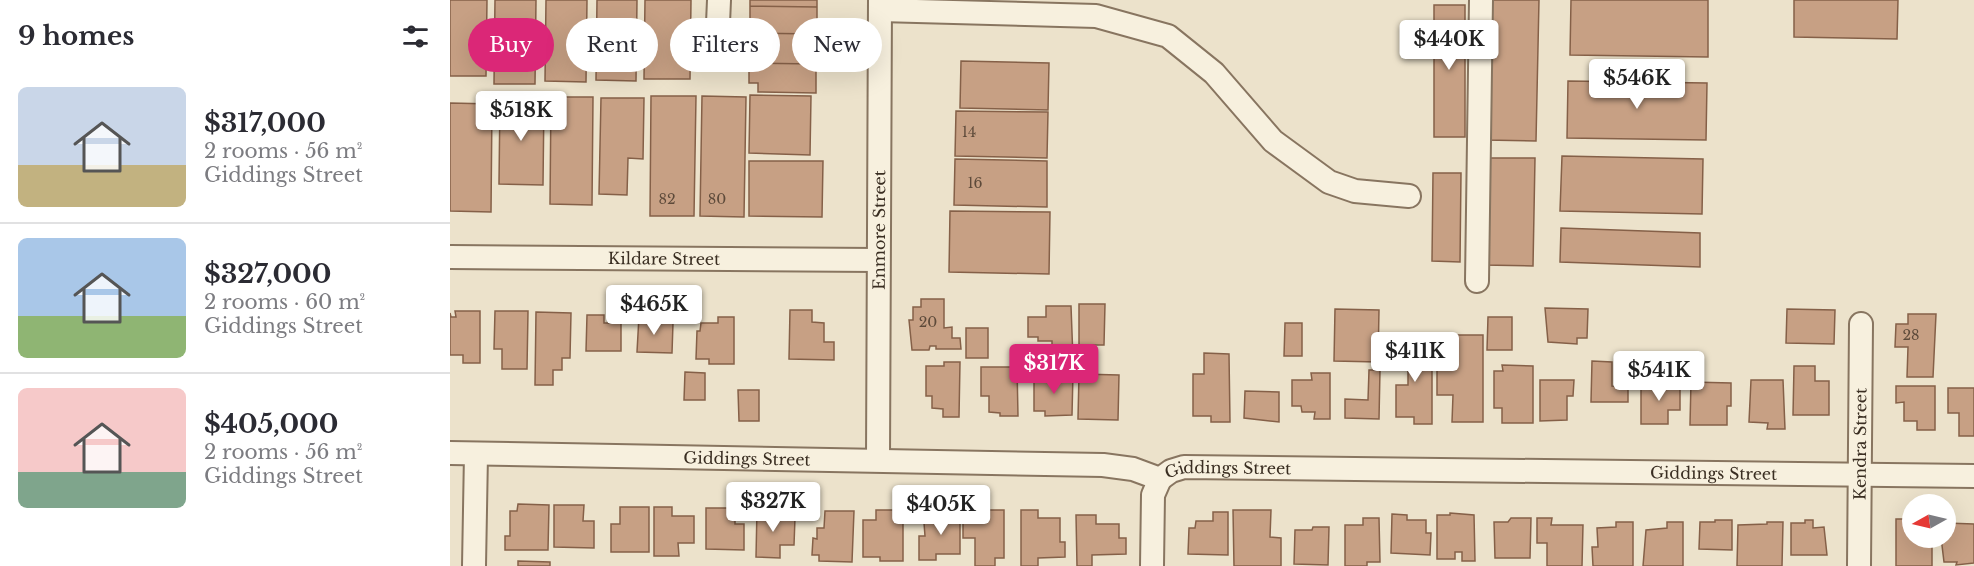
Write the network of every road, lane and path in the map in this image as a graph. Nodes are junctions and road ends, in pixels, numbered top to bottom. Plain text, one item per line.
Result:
1 (719, 0) edge
2 (1481, 0) edge
3 (880, 5) edge
4 (718, 18) edge
5 (1409, 196) dead end
6 (450, 257) edge
7 (878, 260) junction
8 (1477, 281) dead end
9 (1861, 324) dead end
10 (450, 453) edge
11 (476, 454) junction
12 (878, 460) junction
13 (1860, 474) junction
14 (1974, 476) edge
15 (1160, 479) junction
16 (474, 566) edge
17 (1152, 566) edge
18 (1859, 566) edge

1 - 4 street
2 - 8 street
3 - 5 street
3 - 7 street, Enmore Street
6 - 7 street, Kildare Street
7 - 12 street, Enmore Street
9 - 13 street, Kendra Street
10 - 11 street, Giddings Street
11 - 12 street, Giddings Street
11 - 16 street
12 - 15 street, Giddings Street
13 - 14 street, Giddings Street
13 - 15 street, Giddings Street
13 - 18 street, Kendra Street
15 - 17 street

